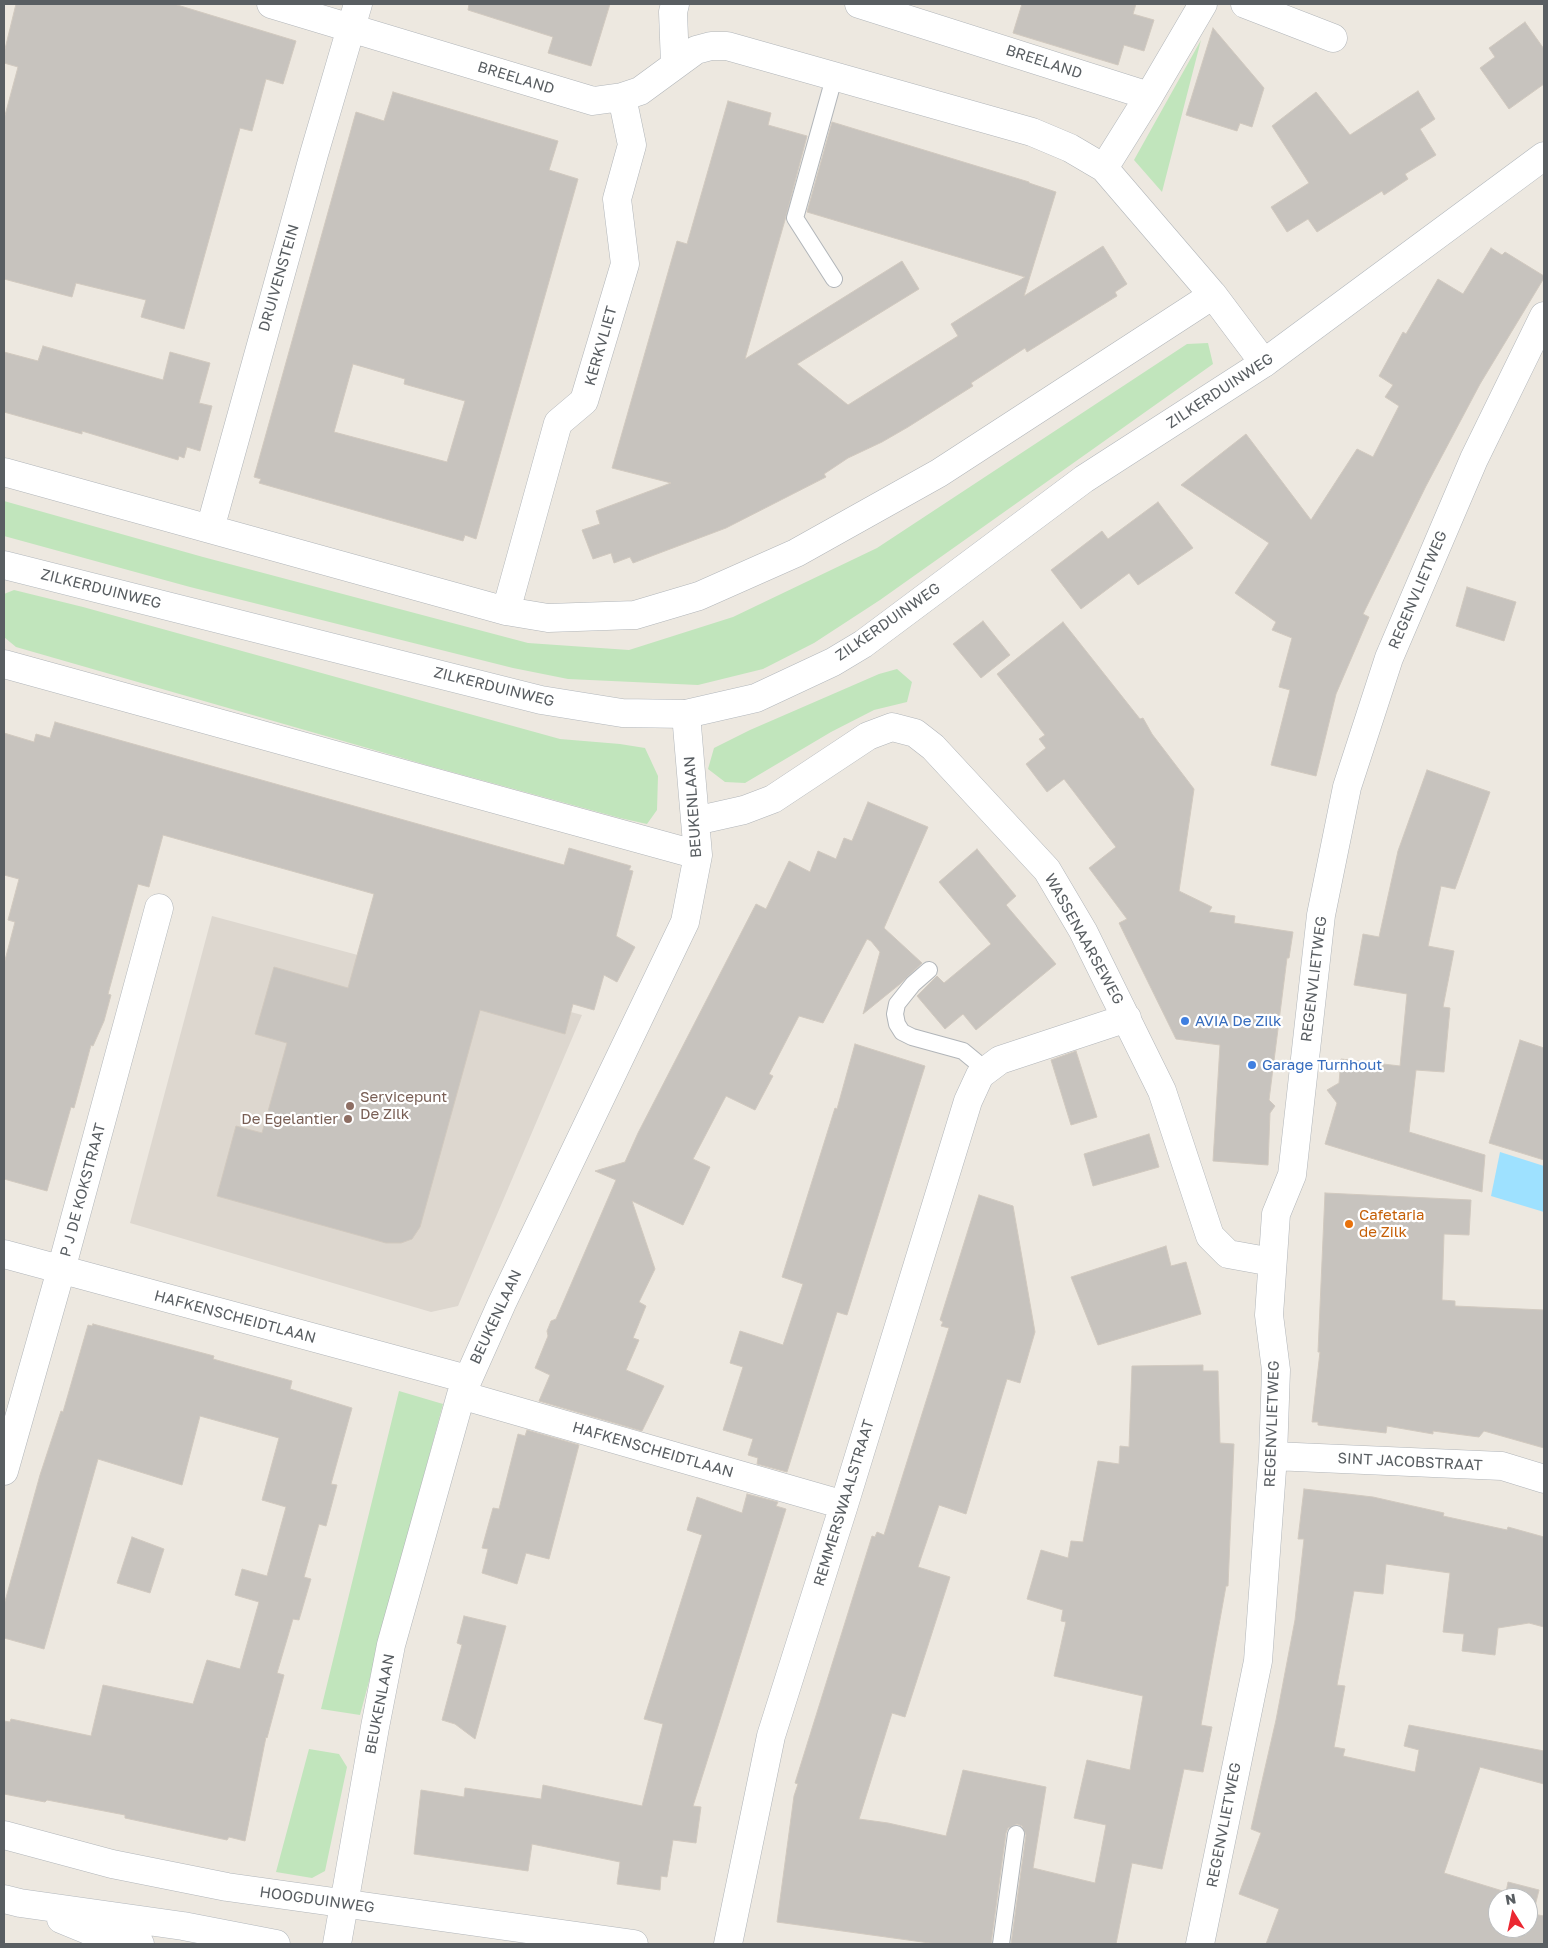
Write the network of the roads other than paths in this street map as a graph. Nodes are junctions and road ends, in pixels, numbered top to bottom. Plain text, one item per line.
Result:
1 (271, 4) edge
2 (675, 4) edge
3 (859, 4) edge
4 (1203, 4) edge
5 (1245, 4) edge
6 (354, 16) edge
7 (1333, 38) dead end
8 (676, 64) junction
9 (834, 78) junction
10 (1149, 96) junction
11 (622, 97) junction
12 (1544, 156) edge
13 (1104, 168) junction
14 (834, 279) dead end
15 (1213, 295) junction
16 (1544, 316) edge
17 (1264, 363) junction
18 (4, 472) edge
19 (210, 529) junction
20 (4, 565) edge
21 (506, 611) junction
22 (4, 664) edge
23 (686, 714) junction
24 (695, 821) junction
25 (698, 855) junction
26 (159, 908) dead end
27 (929, 970) dead end
28 (1126, 1018) junction
29 (986, 1070) junction
30 (4, 1254) edge
31 (1272, 1262) junction
32 (61, 1270) junction
33 (464, 1387) junction
34 (1273, 1456) junction
35 (4, 1471) edge
36 (1544, 1479) edge
37 (844, 1505) junction
38 (1016, 1834) dead end
39 (4, 1835) edge
40 (12, 1901) edge
41 (344, 1903) junction
42 (140, 1944) edge
43 (276, 1944) edge
44 (337, 1944) edge
45 (634, 1944) edge
46 (728, 1944) edge
47 (1001, 1944) edge
48 (1200, 1944) edge

1 - 6 street, BREELAND
2 - 8 street
3 - 10 street, BREELAND
4 - 10 street
5 - 7 street
6 - 11 street, BREELAND
6 - 19 street, DRUIVENSTEIN
8 - 9 street, BREELAND
8 - 11 street, BREELAND
9 - 13 street, BREELAND
9 - 14 lane
10 - 13 street
11 - 21 street, KERKVLIET
12 - 17 street, ZILKERDUINWEG
13 - 15 street, BREELAND
15 - 17 street, BREELAND
15 - 21 street
16 - 31 street, REGENVLIETWEG
17 - 23 street, ZILKERDUINWEG
18 - 19 street
19 - 21 street
20 - 23 street, ZILKERDUINWEG
22 - 25 street
23 - 24 street, BEUKENLAAN
24 - 25 street, BEUKENLAAN
24 - 28 street, WASSENAARSEWEG
25 - 33 street, BEUKENLAAN
26 - 32 street, P J DE KOKSTRAAT
27 - 29 lane
28 - 29 street, REMMERSWAALSTRAAT
28 - 31 street, WASSENAARSEWEG
29 - 37 street, REMMERSWAALSTRAAT
30 - 32 street, HAFKENSCHEIDTLAAN
31 - 34 street, REGENVLIETWEG
32 - 33 street, HAFKENSCHEIDTLAAN
32 - 35 street, P J DE KOKSTRAAT
33 - 37 street, HAFKENSCHEIDTLAAN
33 - 41 street, BEUKENLAAN
34 - 36 street, SINT JACOBSTRAAT
34 - 48 street, REGENVLIETWEG
37 - 46 street, REMMERSWAALSTRAAT
38 - 47 lane
39 - 41 street, HOOGDUINWEG
40 - 42 street
40 - 43 street
41 - 44 street, BEUKENLAAN
41 - 45 street, HOOGDUINWEG

